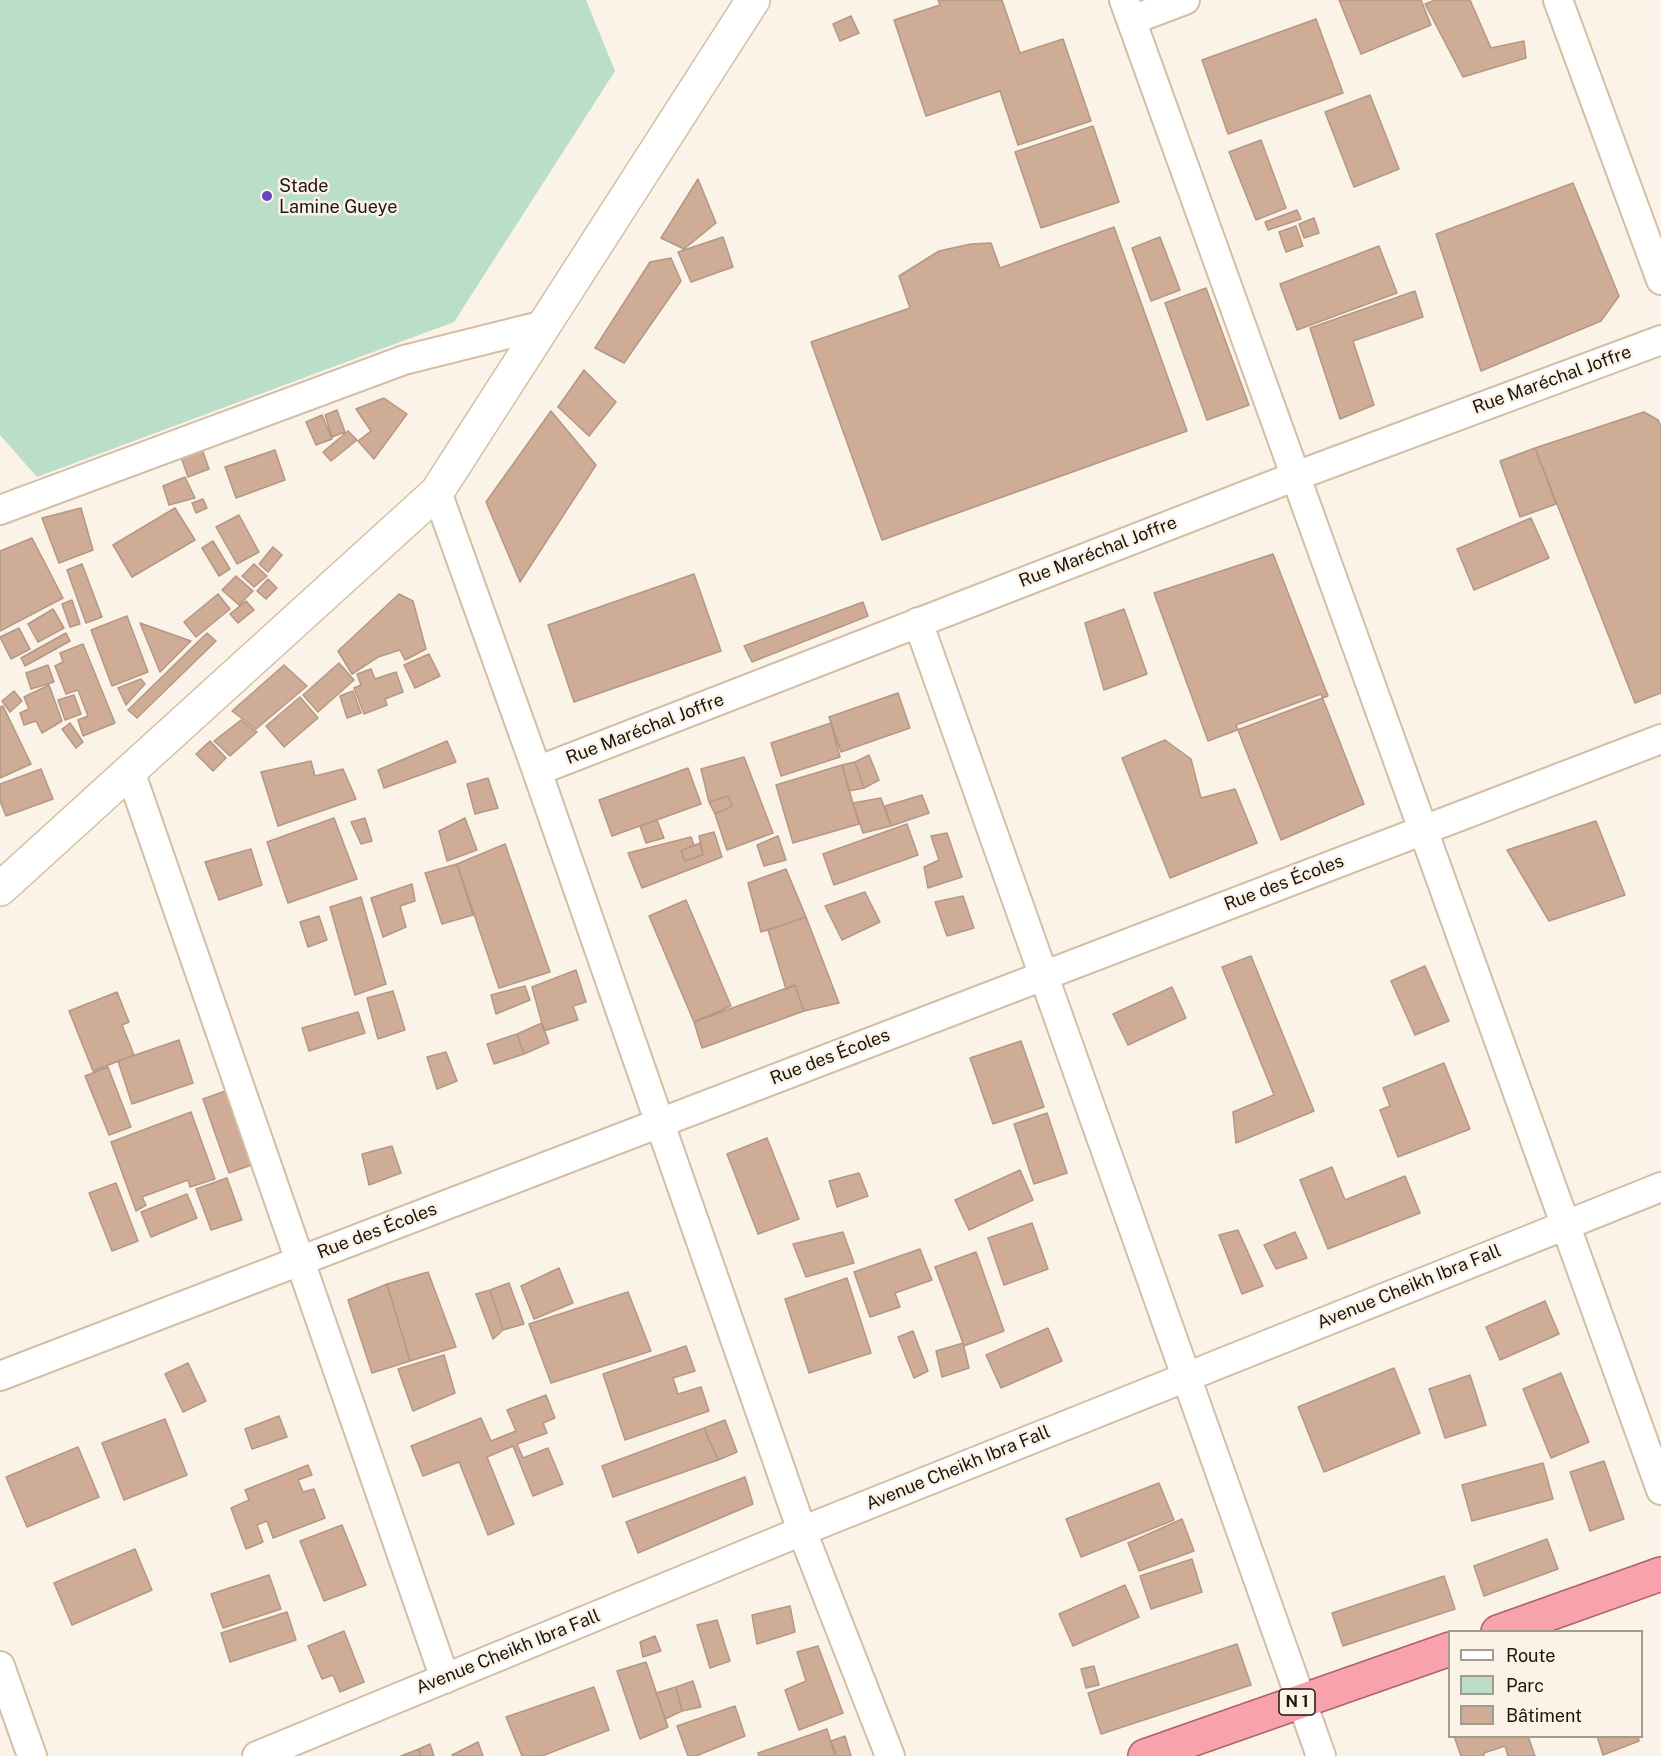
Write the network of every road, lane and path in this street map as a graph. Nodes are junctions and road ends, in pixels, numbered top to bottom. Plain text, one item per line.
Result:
1 (753, 0) edge
2 (1185, 0) edge
3 (1558, 0) edge
4 (1128, 10) edge
5 (1661, 280) edge
6 (544, 325) junction
7 (1661, 340) edge
8 (1296, 476) junction
9 (437, 492) junction
10 (0, 510) edge
11 (918, 622) junction
12 (1661, 739) edge
13 (130, 771) junction
14 (537, 771) junction
15 (1422, 831) junction
16 (0, 889) edge
17 (1044, 975) junction
18 (658, 1123) junction
19 (1661, 1186) edge
20 (1564, 1224) junction
21 (300, 1261) junction
22 (0, 1376) edge
23 (1186, 1377) junction
24 (1661, 1490) edge
25 (802, 1531) junction
26 (1661, 1574) edge
27 (1504, 1630) edge
28 (1448, 1649) edge
29 (0, 1666) edge
30 (445, 1678) junction
31 (1302, 1701) junction
32 (32, 1756) edge
33 (257, 1756) edge
34 (890, 1756) edge
35 (1145, 1756) edge
36 (1321, 1756) edge

1 - 6 street
2 - 4 street
3 - 5 street
4 - 8 street
6 - 9 street
6 - 10 street
7 - 8 street, Rue Maréchal Joffre
8 - 11 street, Rue Maréchal Joffre
8 - 15 street
9 - 13 street
9 - 14 street
11 - 14 street, Rue Maréchal Joffre
11 - 17 street
12 - 15 street, Rue des Écoles
13 - 16 street
13 - 21 street
14 - 18 street
15 - 17 street, Rue des Écoles
15 - 20 street
17 - 18 street, Rue des Écoles
17 - 23 street
18 - 21 street, Rue des Écoles
18 - 25 street
19 - 20 street, Avenue Cheikh Ibra Fall
20 - 23 street, Avenue Cheikh Ibra Fall
20 - 24 street
21 - 22 street, Rue des Écoles
21 - 30 street
23 - 25 street, Avenue Cheikh Ibra Fall
23 - 31 street
25 - 30 street, Avenue Cheikh Ibra Fall
25 - 34 street
26 - 27 highway
28 - 31 highway, N 1
29 - 32 street
30 - 33 street, Avenue Cheikh Ibra Fall
31 - 35 highway, N 1
31 - 36 street

